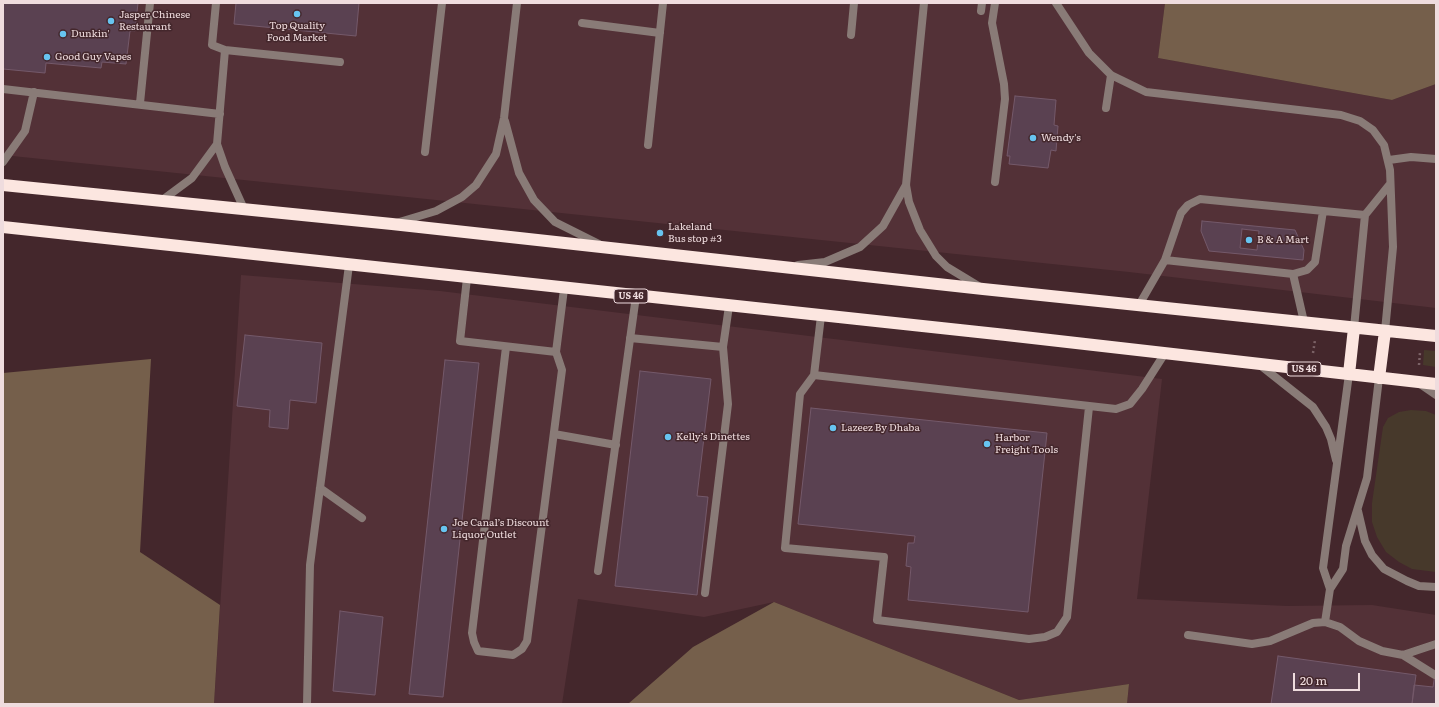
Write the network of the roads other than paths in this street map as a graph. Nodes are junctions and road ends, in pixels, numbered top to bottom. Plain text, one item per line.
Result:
1 (150, 3) edge
2 (216, 3) edge
3 (442, 3) edge
4 (516, 3) edge
5 (663, 3) edge
6 (854, 3) edge
7 (924, 3) edge
8 (996, 3) edge
9 (1056, 3) edge
10 (582, 22) dead end
11 (660, 33) junction
12 (851, 35) dead end
13 (225, 50) junction
14 (340, 62) dead end
15 (1111, 76) junction
16 (3, 89) edge
17 (34, 92) junction
18 (140, 103) junction
19 (1106, 108) dead end
20 (220, 114) junction
21 (504, 118) junction
22 (217, 144) junction
23 (648, 145) dead end
24 (425, 152) dead end
25 (1436, 159) edge
26 (1389, 160) junction
27 (3, 162) edge
28 (995, 182) dead end
29 (1390, 184) junction
30 (3, 185) edge
31 (906, 186) junction
32 (161, 201) junction
33 (244, 209) junction
34 (1323, 211) junction
35 (1365, 215) junction
36 (392, 224) junction
37 (3, 227) edge
38 (604, 247) junction
39 (1165, 260) junction
40 (349, 265) junction
41 (779, 267) junction
42 (1292, 274) junction
43 (467, 278) junction
44 (564, 289) junction
45 (983, 289) junction
46 (636, 296) junction
47 (1139, 305) junction
48 (729, 306) junction
49 (821, 316) junction
50 (1304, 322) junction
51 (1354, 328) junction
52 (1384, 331) junction
53 (1436, 336) edge
54 (630, 338) junction
55 (506, 347) junction
56 (723, 347) junction
57 (556, 352) junction
58 (1165, 353) junction
59 (1259, 364) junction
60 (814, 374) junction
61 (1349, 374) junction
62 (1379, 378) junction
63 (1418, 382) junction
64 (1436, 384) edge
65 (1436, 395) edge
66 (1089, 407) junction
67 (554, 434) junction
68 (616, 445) junction
69 (1337, 465) junction
70 (320, 488) junction
71 (1358, 510) junction
72 (362, 518) dead end
73 (598, 571) dead end
74 (1436, 586) edge
75 (1330, 589) junction
76 (705, 593) dead end
77 (1325, 622) junction
78 (1188, 635) dead end
79 (1436, 644) edge
80 (1404, 655) junction
81 (1435, 675) dead end
82 (307, 704) edge

1 - 18 lane
2 - 13 lane
3 - 24 lane
4 - 21 lane
5 - 11 lane
6 - 12 lane
7 - 31 lane
8 - 28 lane
9 - 15 lane
10 - 11 lane
11 - 23 lane
13 - 14 lane
13 - 20 lane
15 - 19 lane
15 - 26 lane
16 - 17 lane
17 - 18 lane
17 - 27 lane
18 - 20 lane
20 - 22 lane
21 - 36 lane
21 - 38 lane
22 - 32 lane
22 - 33 lane
25 - 26 lane
26 - 29 lane
29 - 35 lane
29 - 52 lane
30 - 32 highway
31 - 41 lane
31 - 45 lane
32 - 33 highway
33 - 36 highway
34 - 35 lane
34 - 39 lane
34 - 42 lane
35 - 51 lane
36 - 38 highway
37 - 40 highway, US 46
38 - 41 highway
39 - 42 lane
39 - 47 lane
40 - 43 highway, US 46
40 - 70 lane
41 - 45 highway
42 - 50 lane
43 - 44 highway, US 46
43 - 55 lane
44 - 46 highway, US 46
44 - 57 lane
45 - 47 highway
46 - 48 highway, US 46
46 - 54 lane
47 - 50 highway
48 - 49 highway, US 46
48 - 56 lane
49 - 58 highway, US 46
49 - 60 lane
50 - 51 highway
51 - 52 highway
51 - 61 highway
52 - 53 highway
52 - 62 highway
54 - 56 lane
54 - 68 lane
55 - 57 lane
55 - 67 lane
56 - 76 lane
57 - 67 lane
58 - 59 highway, US 46
58 - 66 lane
59 - 61 highway, US 46
59 - 69 lane
60 - 66 lane
60 - 66 lane
61 - 62 highway, US 46
61 - 69 lane
62 - 63 highway, US 46
62 - 71 lane
63 - 64 highway, US 46
63 - 65 lane
67 - 68 lane
68 - 73 lane
69 - 75 lane
70 - 72 lane
70 - 82 lane
71 - 74 lane
71 - 75 lane
75 - 77 lane
77 - 78 lane
77 - 80 lane
79 - 80 lane
80 - 81 lane

